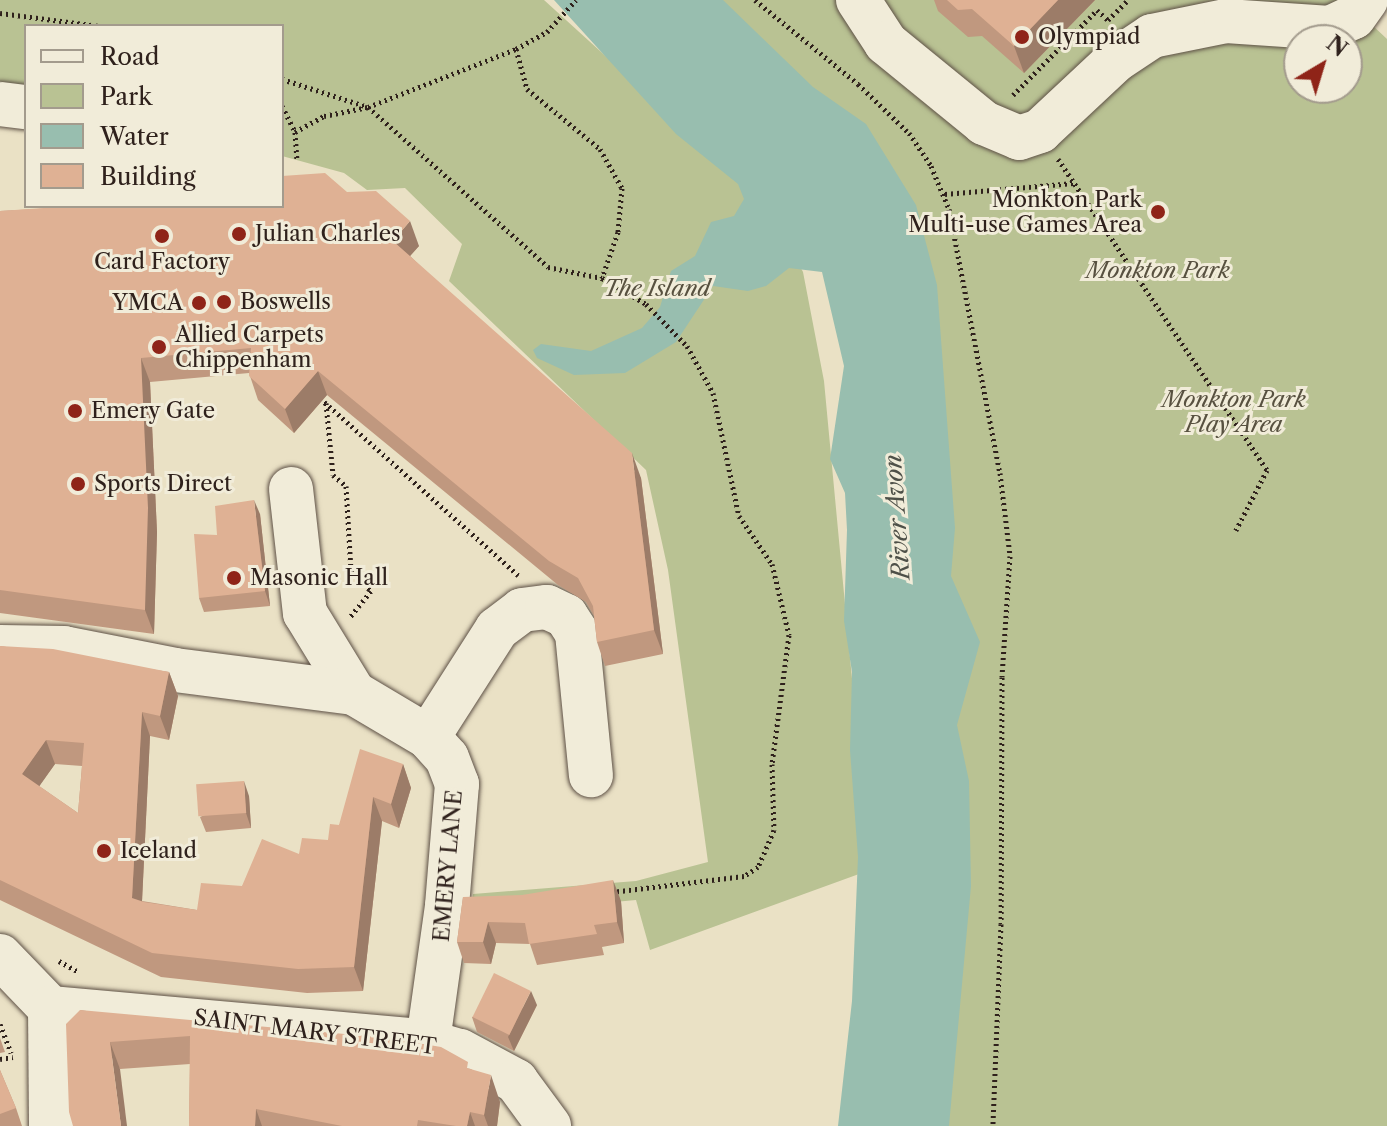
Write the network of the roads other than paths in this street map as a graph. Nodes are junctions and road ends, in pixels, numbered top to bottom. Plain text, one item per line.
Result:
1 (858, 0) edge
2 (1366, 0) edge
3 (0, 104) edge
4 (24, 107) edge
5 (291, 489) dead end
6 (0, 647) edge
7 (354, 693) junction
8 (428, 737) junction
9 (591, 775) dead end
10 (0, 956) edge
11 (50, 1008) junction
12 (428, 1042) junction
13 (51, 1126) edge
14 (549, 1126) edge

1 - 2 street
3 - 4 street
5 - 7 street, EMERY LANE
6 - 7 street, EMERY LANE
7 - 8 street, EMERY LANE
8 - 9 street
8 - 12 street, EMERY LANE
10 - 11 street
11 - 12 street, SAINT MARY STREET
11 - 13 street
12 - 14 street, SAINT MARY STREET

